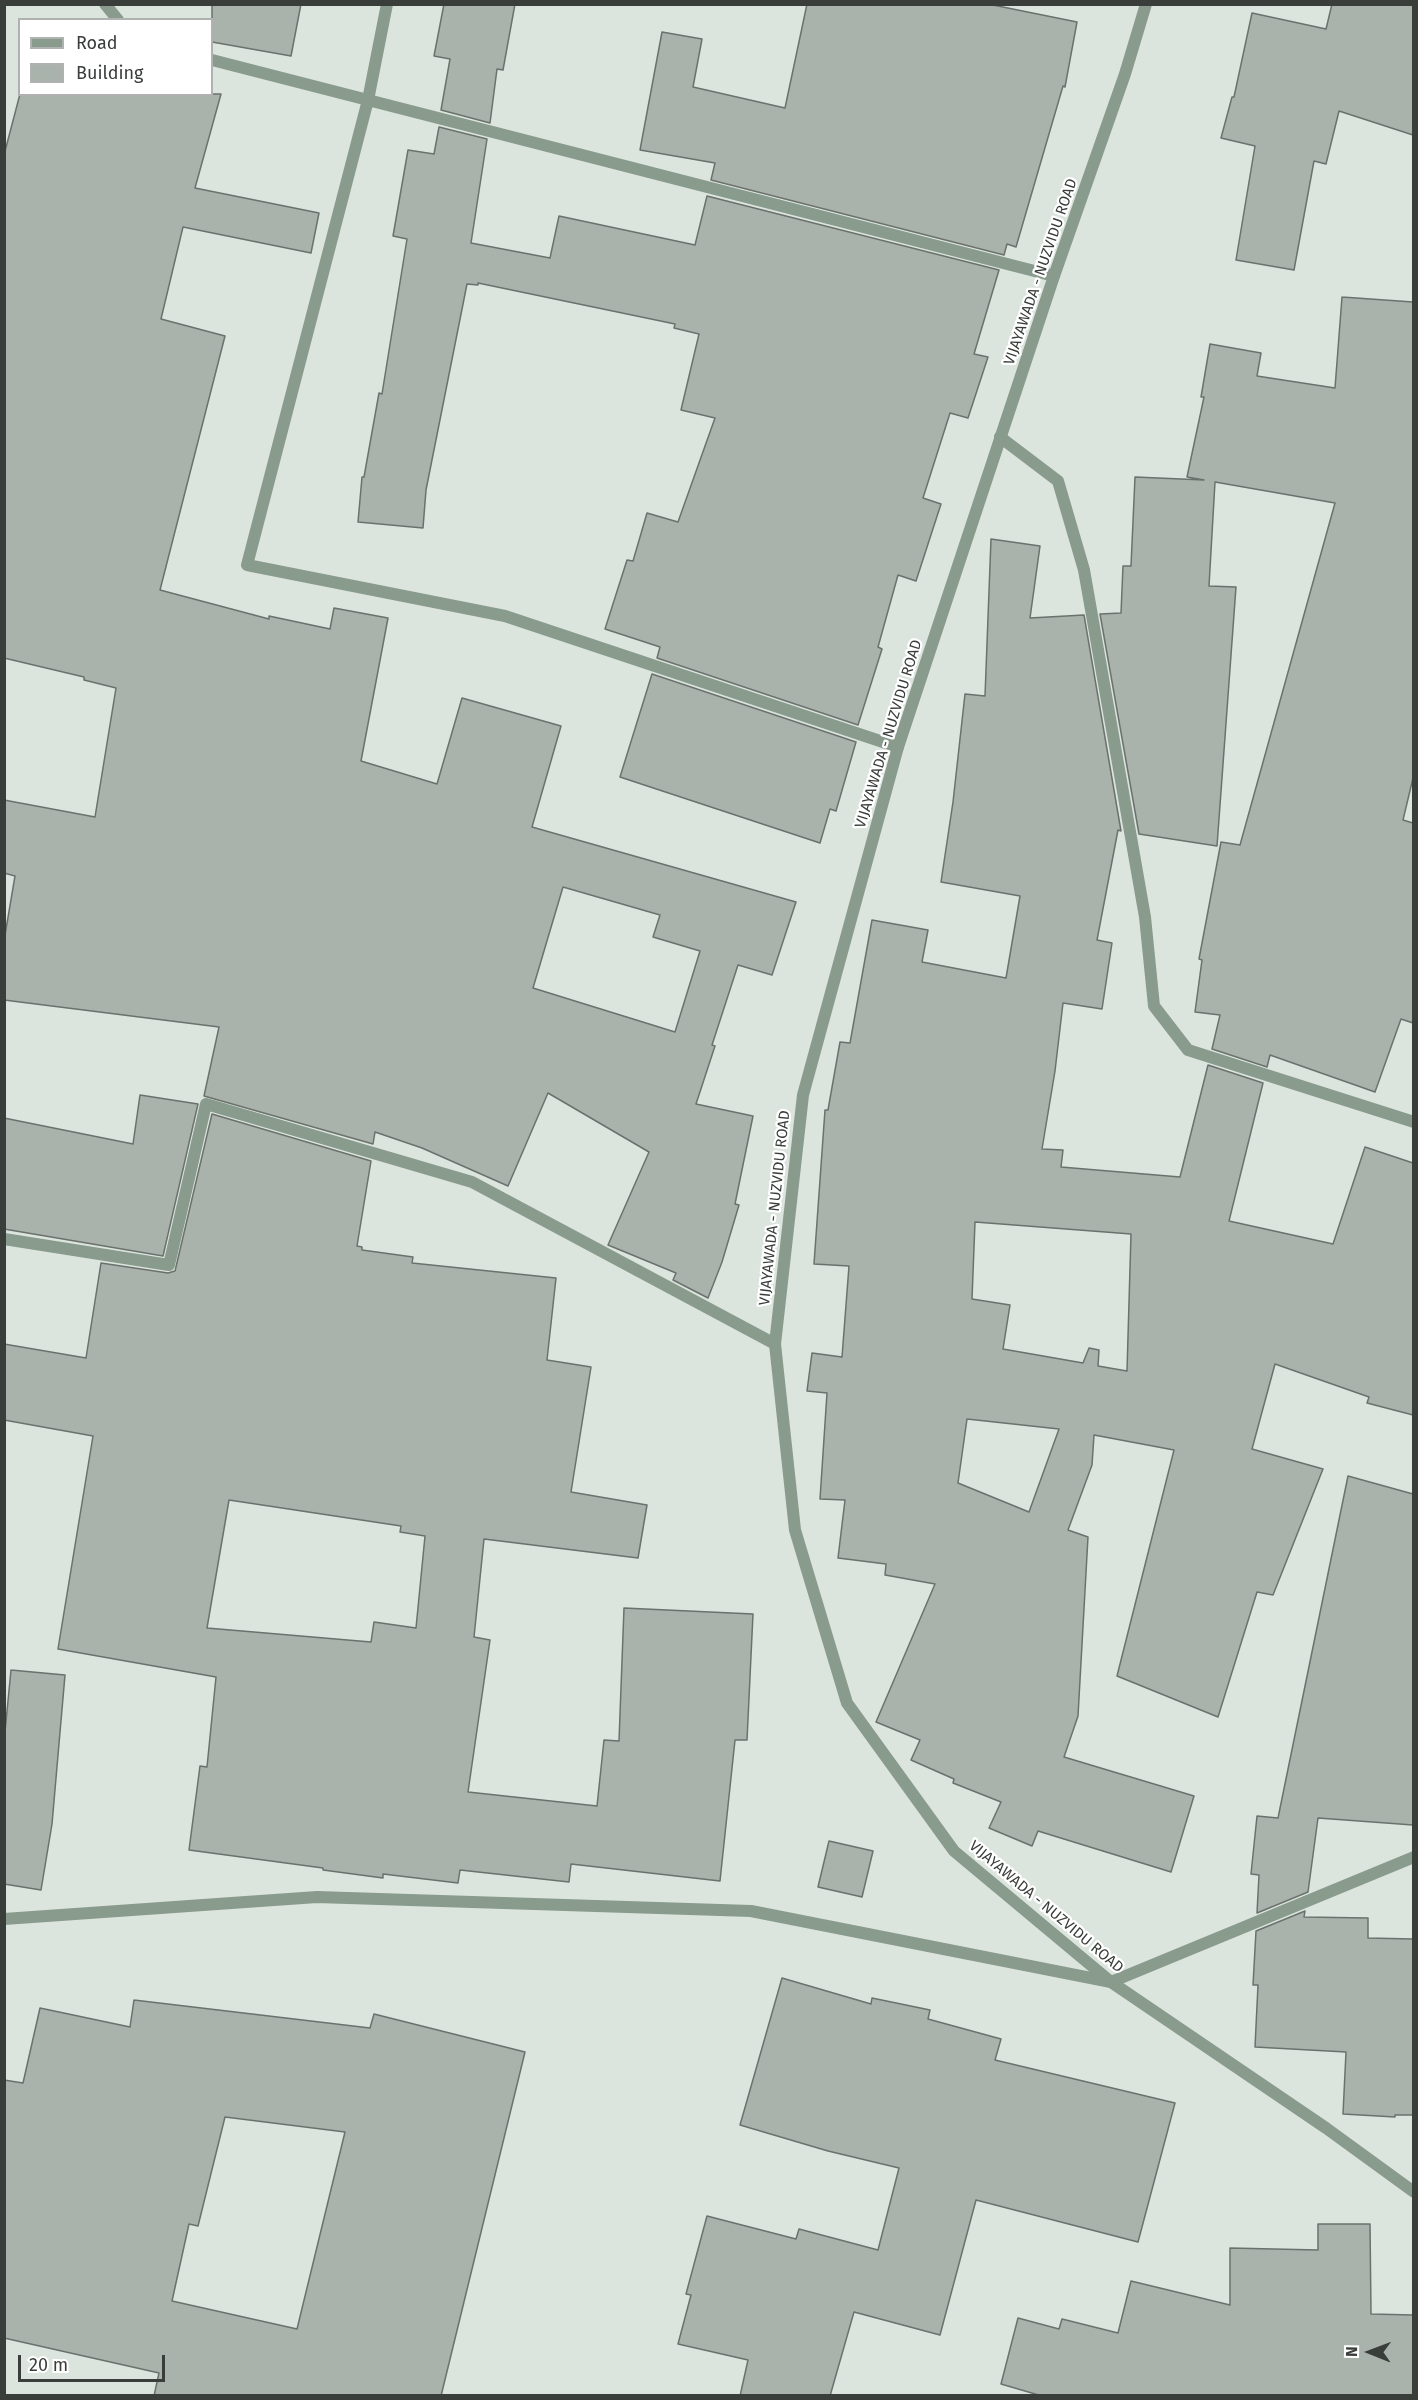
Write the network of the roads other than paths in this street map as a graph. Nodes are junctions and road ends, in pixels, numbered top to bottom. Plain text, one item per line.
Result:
1 (105, 4) edge
2 (387, 4) edge
3 (1146, 4) edge
4 (116, 18) edge
5 (213, 60) edge
6 (368, 100) junction
7 (1054, 276) junction
8 (1000, 437) junction
9 (898, 747) junction
10 (1413, 1122) edge
11 (4, 1239) edge
12 (775, 1344) junction
13 (1413, 1857) edge
14 (4, 1919) edge
15 (1111, 1982) junction
16 (1413, 2192) edge

1 - 4 street
2 - 6 street
3 - 7 street, VIJAYAWADA - NUZVIDU ROAD
5 - 6 street
6 - 7 street
6 - 9 street
7 - 8 street, VIJAYAWADA - NUZVIDU ROAD
8 - 9 street, VIJAYAWADA - NUZVIDU ROAD
8 - 10 street
9 - 12 street, VIJAYAWADA - NUZVIDU ROAD
11 - 12 street
12 - 15 street, VIJAYAWADA - NUZVIDU ROAD
13 - 15 street
14 - 15 street
15 - 16 street, VIJAYAWADA - NUZVIDU ROAD

